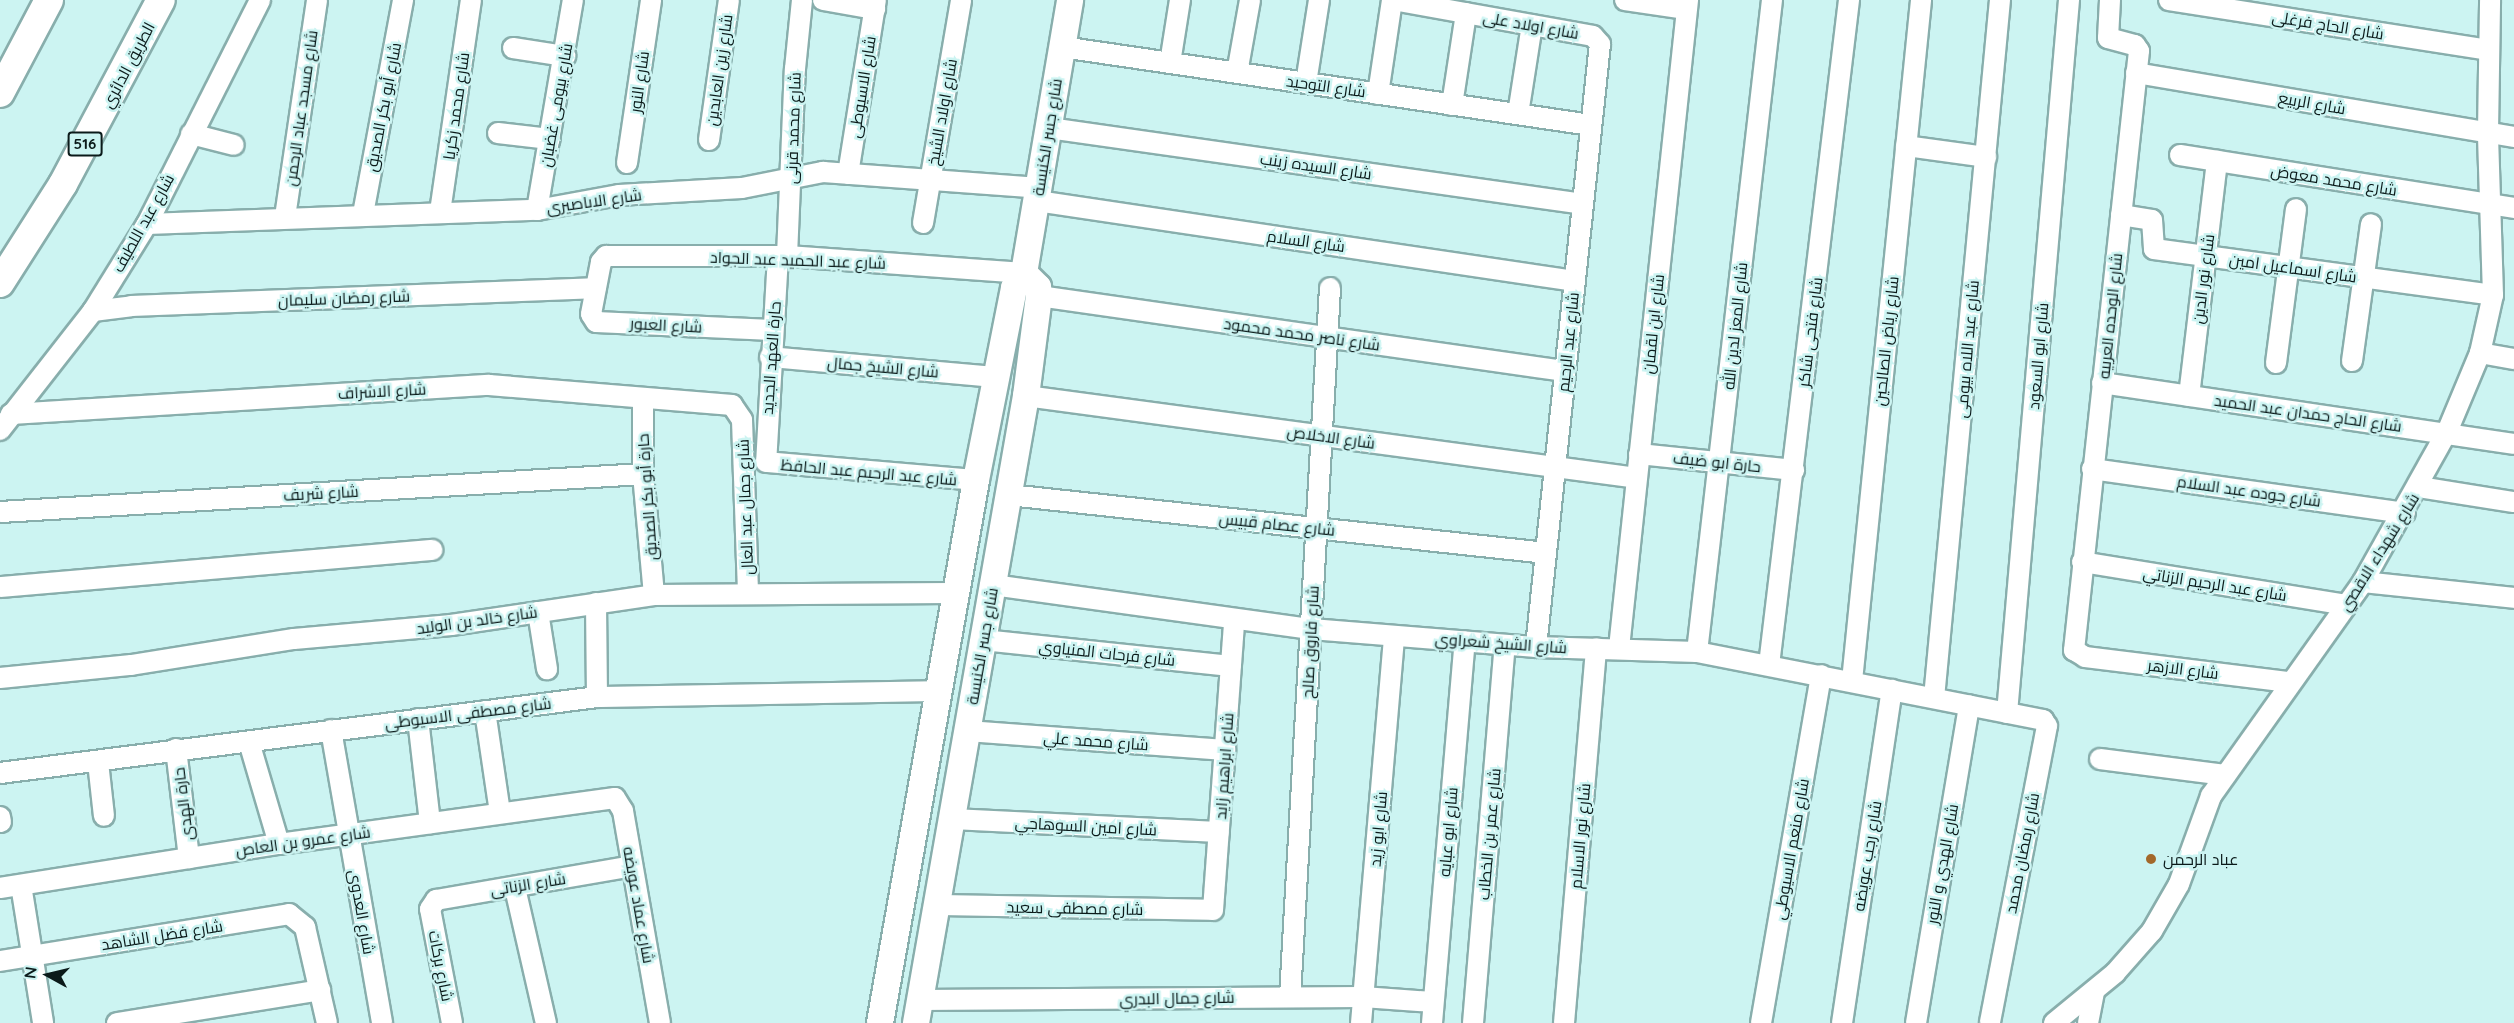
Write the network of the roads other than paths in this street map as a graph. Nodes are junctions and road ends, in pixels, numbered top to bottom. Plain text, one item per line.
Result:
1 (49, 0) edge
2 (161, 0) edge
3 (260, 0) edge
4 (317, 0) edge
5 (403, 0) edge
6 (471, 0) edge
7 (573, 0) edge
8 (651, 0) edge
9 (729, 0) edge
10 (802, 0) edge
11 (823, 0) edge
12 (961, 0) edge
13 (1070, 0) edge
14 (1180, 0) edge
15 (1250, 0) edge
16 (1319, 0) edge
17 (1392, 0) edge
18 (1625, 0) edge
19 (1772, 0) edge
20 (1849, 0) edge
21 (1921, 0) edge
22 (2001, 0) edge
23 (2069, 0) edge
24 (2110, 0) edge
25 (2169, 0) edge
26 (2490, 0) edge
27 (875, 4) edge
28 (1687, 4) edge
29 (1466, 13) junction
30 (1532, 25) junction
31 (1598, 38) joint
32 (1062, 47) junction
33 (513, 48) dead end
34 (2488, 50) junction
35 (565, 56) junction
36 (1170, 63) junction
37 (1237, 73) junction
38 (2136, 73) junction
39 (1306, 83) junction
40 (0, 93) edge
41 (1377, 94) junction
42 (1452, 105) junction
43 (1518, 114) junction
44 (1591, 125) junction
45 (1049, 128) junction
46 (2488, 132) junction
47 (498, 133) dead end
48 (191, 134) junction
49 (2514, 137) edge
50 (550, 139) junction
51 (708, 140) dead end
52 (234, 145) dead end
53 (1906, 146) junction
54 (2180, 155) dead end
55 (1986, 157) junction
56 (2217, 161) junction
57 (627, 163) dead end
58 (848, 174) junction
59 (792, 177) junction
60 (930, 180) junction
61 (1038, 194) junction
62 (1583, 204) junction
63 (2488, 204) junction
64 (2514, 208) edge
65 (2296, 209) dead end
66 (537, 210) junction
67 (440, 212) junction
68 (363, 214) junction
69 (2121, 215) junction
70 (285, 216) junction
71 (922, 223) dead end
72 (147, 224) junction
73 (2371, 224) dead end
74 (782, 256) junction
75 (2205, 256) junction
76 (2289, 267) junction
77 (1024, 273) junction
78 (2364, 277) junction
79 (1574, 281) junction
80 (0, 283) edge
81 (596, 288) junction
82 (1330, 288) dead end
83 (2493, 295) junction
84 (1039, 296) junction
85 (93, 311) junction
86 (772, 330) junction
87 (1328, 337) junction
88 (2480, 353) junction
89 (770, 357) junction
90 (2514, 359) edge
91 (2352, 361) dead end
92 (2276, 363) dead end
93 (1564, 371) junction
94 (996, 377) junction
95 (2102, 383) junction
96 (1026, 396) junction
97 (2189, 396) junction
98 (643, 399) junction
99 (11, 414) junction
100 (742, 420) joint
101 (0, 430) edge
102 (2447, 432) junction
103 (1322, 436) junction
104 (2514, 444) edge
105 (1639, 454) junction
106 (765, 460) joint
107 (1720, 464) junction
108 (1555, 467) junction
109 (2092, 469) junction
110 (1794, 470) junction
111 (643, 474) junction
112 (1637, 478) junction
113 (976, 480) junction
114 (2419, 487) junction
115 (1008, 495) junction
116 (2514, 502) edge
117 (0, 512) edge
118 (2405, 513) junction
119 (1317, 528) junction
120 (432, 550) dead end
121 (1546, 553) junction
122 (2082, 562) junction
123 (2363, 582) junction
124 (993, 585) junction
125 (0, 588) edge
126 (748, 593) junction
127 (956, 593) junction
128 (654, 595) junction
129 (2514, 598) edge
130 (596, 603) junction
131 (2348, 605) junction
132 (538, 612) junction
133 (1234, 621) junction
134 (1311, 629) junction
135 (1394, 636) junction
136 (983, 640) junction
137 (1465, 641) junction
138 (1505, 645) junction
139 (1536, 647) junction
140 (1596, 648) junction
141 (1618, 648) junction
142 (1697, 652) junction
143 (2077, 654) joint
144 (1769, 665) junction
145 (1231, 666) junction
146 (547, 669) dead end
147 (1821, 675) junction
148 (0, 678) edge
149 (1852, 681) junction
150 (2289, 682) junction
151 (1892, 690) junction
152 (938, 691) junction
153 (597, 697) junction
154 (1934, 698) junction
155 (1969, 705) junction
156 (485, 711) junction
157 (2007, 713) junction
158 (418, 719) junction
159 (332, 730) junction
160 (967, 731) junction
161 (249, 741) junction
162 (176, 749) junction
163 (1225, 750) junction
164 (2100, 759) dead end
165 (98, 762) junction
166 (0, 773) edge
167 (2225, 775) junction
168 (607, 797) joint
169 (500, 813) junction
170 (104, 816) dead end
171 (0, 817) edge
172 (952, 819) junction
173 (1, 822) edge
174 (430, 823) junction
175 (1219, 832) junction
176 (348, 834) junction
177 (279, 843) junction
178 (189, 858) junction
179 (632, 866) junction
180 (21, 885) junction
181 (0, 888) edge
182 (515, 888) junction
183 (936, 905) junction
184 (430, 909) joint
185 (1213, 910) joint
186 (32, 956) junction
187 (0, 961) edge
188 (320, 990) junction
189 (2094, 991) junction
190 (1290, 997) junction
191 (1363, 997) junction
192 (1433, 1002) junction
193 (918, 1012) edge
194 (43, 1023) edge
195 (117, 1023) edge
196 (327, 1023) edge
197 (382, 1023) edge
198 (452, 1023) edge
199 (546, 1023) edge
200 (660, 1023) edge
201 (880, 1023) edge
202 (1361, 1023) edge
203 (1431, 1023) edge
204 (1473, 1023) edge
205 (1564, 1023) edge
206 (1761, 1023) edge
207 (1842, 1023) edge
208 (1916, 1023) edge
209 (1990, 1023) edge
210 (2054, 1023) edge
211 (2088, 1023) edge

1 - 40 highway
2 - 80 highway, الطريق الدائري / 516
3 - 48 street, شارع عبد اللطيف
4 - 70 street, شارع مسجد عباد الرحمن
5 - 68 street, شارع أبو بكر الصديق
6 - 67 street, شارع محمد زكريا
7 - 35 street, شارع بيومى غضبان
8 - 57 street, شارع النور
9 - 51 street, شارع زين العابدين
10 - 59 street, شارع محمد قرنى
11 - 27 street
12 - 60 street, شارع اولاد الشيخ
13 - 32 main road, شارع جسر الكنيسة
14 - 36 street
15 - 37 street
16 - 39 street
17 - 29 street, شارع اولاد على
17 - 41 street
18 - 28 street
19 - 107 street, شارع المعز لدين الله
20 - 110 street, شارع فتحى شاكر
21 - 53 street, شارع رياض الصالحين
22 - 55 street, شارع عبد اللاه بيومى
23 - 157 street, شارع ابو السعود
24 - 38 street, شارع الوحده العربيه
25 - 34 street, شارع الحاج فرغلى
26 - 34 street, شارع شهداء الاقصي
27 - 58 street, شارع الاسيوطى
28 - 105 street, شارع ابن لقمان
29 - 30 street, شارع اولاد على
29 - 42 street
30 - 31 street, شارع اولاد على
30 - 43 street
31 - 44 street, شارع عبد الرحيم
32 - 36 street, شارع التوحيد
32 - 45 main road, شارع جسر الكنيسة
33 - 35 street
34 - 46 street, شارع شهداء الاقصي
35 - 50 street, شارع بيومى غضبان
36 - 37 street, شارع التوحيد
37 - 39 street, شارع التوحيد
38 - 46 street, شارع الربيع
38 - 69 street, شارع الوحده العربيه
39 - 41 street, شارع التوحيد
41 - 42 street, شارع التوحيد
42 - 43 street, شارع التوحيد
43 - 44 street, شارع التوحيد
44 - 62 street, شارع عبد الرحيم
45 - 61 main road, شارع جسر الكنيسة
45 - 62 street, شارع السيده زينب
46 - 49 street, شارع الربيع
46 - 63 street, شارع شهداء الاقصي
47 - 50 street
48 - 52 street
48 - 72 street, شارع عبد اللطيف
50 - 66 street, شارع بيومى غضبان
53 - 55 street
53 - 149 street, شارع رياض الصالحين
54 - 56 street, شارع محمد معوض
55 - 154 street, شارع عبد اللاه بيومى
56 - 63 street, شارع محمد معوض
56 - 75 street, شارع نور الدين
58 - 59 street, شارع الاباصيرى
58 - 60 street, شارع الاباصيرى
59 - 66 street, شارع الاباصيرى
59 - 74 street, شارع محمد قرنى
60 - 61 street, شارع الاباصيرى
60 - 71 street, شارع اولاد الشيخ
61 - 77 main road, شارع جسر الكنيسة
61 - 79 street, شارع السلام
62 - 79 street, شارع عبد الرحيم
63 - 64 street, شارع محمد معوض
63 - 83 street, شارع شهداء الاقصي
65 - 76 street
66 - 67 street, شارع الاباصيرى
67 - 68 street, شارع الاباصيرى
68 - 70 street, شارع الاباصيرى
69 - 75 street, شارع اسماعيل امين
69 - 95 street, شارع الوحده العربيه
70 - 72 street, شارع الاباصيرى
72 - 85 street, شارع عبد اللطيف
73 - 78 street
74 - 77 street, شارع عبد الحميد عبد الجواد
74 - 81 street, شارع عبد الحميد عبد الجواد
74 - 86 street, حارة العهد الجديد
75 - 76 street, شارع اسماعيل امين
75 - 97 street, شارع نور الدين
76 - 78 street, شارع اسماعيل امين
76 - 92 street
77 - 84 main road
77 - 94 main road, شارع جسر الكنيسة
78 - 83 street, شارع اسماعيل امين
78 - 91 street
79 - 93 street, شارع عبد الرحيم
81 - 85 street, شارع رمضان سليمان
81 - 86 street, شارع العبور
82 - 87 street, شارع فاروق صالح
83 - 88 street, شارع شهداء الاقصي
84 - 87 street, شارع ناصر محمد محمود
84 - 96 main road, شارع جسر الكنيسة
85 - 99 street, شارع عبد اللطيف
86 - 89 street, حارة العهد الجديد
87 - 93 street, شارع ناصر محمد محمود
87 - 103 street, شارع فاروق صالح
88 - 90 street
88 - 102 street, شارع شهداء الاقصي
89 - 94 street, شارع الشيخ جمال
89 - 106 street, حارة العهد الجديد
93 - 108 street, شارع عبد الرحيم
94 - 113 main road, شارع جسر الكنيسة
95 - 97 street, شارع الحاج حمدان عبد الحميد
95 - 109 street, شارع الوحده العربيه
96 - 103 street, شارع الاخلاص
96 - 115 main road, شارع جسر الكنيسة
97 - 102 street, شارع الحاج حمدان عبد الحميد
98 - 99 street, شارع الاشراف
98 - 100 street, شارع الاشراف
98 - 111 street, حارة أبو بكر الصديق
99 - 101 street, شارع عبد اللطيف
100 - 126 street, شارع جمال عبد العال
102 - 104 street, شارع الحاج حمدان عبد الحميد
102 - 114 street, شارع شهداء الاقصي
103 - 108 street, شارع الاخلاص
103 - 119 street, شارع فاروق صالح
105 - 107 street, حارة ابو ضيف
105 - 112 street, شارع ابن لقمان
106 - 113 street, شارع عبد الرحيم عبد الحافظ
107 - 110 street, حارة ابو ضيف
107 - 142 street, شارع المعز لدين الله
108 - 112 street, شارع الاخلاص
108 - 121 street, شارع عبد الرحيم
109 - 118 street, شارع جوده عبد السلام
109 - 122 street, شارع الوحده العربيه
110 - 144 street, شارع فتحى شاكر
111 - 117 street, شارع شريف
111 - 128 street, حارة أبو بكر الصديق
112 - 141 street, شارع ابن لقمان
113 - 127 main road, شارع جسر الكنيسة
114 - 116 street
114 - 118 street, شارع شهداء الاقصي
115 - 119 street, شارع عصام قبيس
115 - 124 main road, شارع جسر الكنيسة
118 - 123 street, شارع شهداء الاقصي
119 - 121 street, شارع عصام قبيس
119 - 134 street, شارع فاروق صالح
120 - 125 street
121 - 139 street, شارع عبد الرحيم
122 - 131 street, شارع عبد الرحيم الزناتي
122 - 143 street, شارع الوحده العربيه
123 - 129 street
123 - 131 street, شارع شهداء الاقصي
124 - 133 street, شارع الشيخ شعراوي
124 - 136 main road, شارع جسر الكنيسة
126 - 127 street, شارع خالد بن الوليد
126 - 128 street, شارع خالد بن الوليد
127 - 152 main road, شارع جسر الكنيسة
128 - 130 street, شارع خالد بن الوليد
130 - 132 street, شارع خالد بن الوليد
130 - 153 street
131 - 150 street, شارع شهداء الاقصي
132 - 146 street
132 - 148 street, شارع خالد بن الوليد
133 - 134 street, شارع الشيخ شعراوي
133 - 145 street, شارع ابراهيم زايد
134 - 135 street, شارع الشيخ شعراوي
134 - 190 street, شارع فاروق صالح
135 - 137 street, شارع الشيخ شعراوي
135 - 191 street, شارع ابو زيد
136 - 145 street, شارع فرحات المنياوي
136 - 160 main road, شارع جسر الكنيسة
137 - 138 street, شارع الشيخ شعراوي
137 - 192 street, شارع ابو عبايه
138 - 139 street, شارع الشيخ شعراوي
138 - 204 street, شارع عمر بن الخطاب
139 - 140 street, شارع الشيخ شعراوي
140 - 141 street, شارع الشيخ شعراوي
140 - 205 street, شارع نور الاسلام
141 - 142 street, شارع الشيخ شعراوي
142 - 144 street, شارع الشيخ شعراوي
143 - 150 street, شارع الازهر
144 - 147 street, شارع الشيخ شعراوي
145 - 163 street, شارع ابراهيم زايد
147 - 149 street, شارع الشيخ شعراوي
147 - 206 street, شارع منعم الاسيوطي
149 - 151 street, شارع الشيخ شعراوي
150 - 167 street, شارع شهداء الاقصي
151 - 154 street, شارع الشيخ شعراوي
151 - 207 street, شارع رجب عويضه
152 - 153 street, شارع مصطفى الاسيوطى
152 - 201 main road, شارع جسر الكنيسة
153 - 156 street, شارع مصطفى الاسيوطى
154 - 155 street, شارع الشيخ شعراوي
155 - 157 street, شارع الشيخ شعراوي
155 - 208 street, شارع الهدي و النور
156 - 158 street, شارع مصطفى الاسيوطى
156 - 169 street
157 - 209 street, شارع رمضان محمد
158 - 159 street, شارع مصطفى الاسيوطى
158 - 174 street
159 - 161 street, شارع مصطفى الاسيوطى
159 - 176 street, شارع العدوى
160 - 163 street, شارع محمد علي
160 - 172 main road, شارع جسر الكنيسة
161 - 162 street, شارع مصطفى الاسيوطى
161 - 177 street
162 - 165 street, شارع مصطفى الاسيوطى
162 - 178 street, حارة الهدى
163 - 175 street, شارع ابراهيم زايد
164 - 167 street
165 - 166 street, شارع مصطفى الاسيوطى
165 - 170 street
167 - 189 street, شارع شهداء الاقصي
168 - 169 street, شارع عمرو بن العاص
168 - 179 street, شارع عماد عويضه
169 - 174 street, شارع عمرو بن العاص
171 - 173 street
172 - 175 street, شارع امين السوهاجي
172 - 183 main road, شارع جسر الكنيسة
174 - 176 street, شارع عمرو بن العاص
175 - 185 street, شارع ابراهيم زايد
176 - 177 street, شارع عمرو بن العاص
176 - 197 street, شارع العدوى
177 - 178 street, شارع عمرو بن العاص
178 - 180 street, شارع عمرو بن العاص
179 - 182 street, شارع الزناتى
179 - 200 street, شارع عماد عويضه
180 - 181 street, شارع عمرو بن العاص
180 - 186 street
182 - 184 street, شارع الزناتى
182 - 199 street
183 - 185 street, شارع مصطفى سعيد
183 - 193 main road, شارع جسر الكنيسة
184 - 198 street, شارع بركات
186 - 187 street, شارع فضل الشاهد
186 - 188 street, شارع فضل الشاهد
186 - 194 street
188 - 195 street
188 - 196 street
189 - 210 street, شارع شهداء الاقصي
189 - 211 street
190 - 191 street, شارع جمال البدري
190 - 193 street, شارع جمال البدري
191 - 192 street, شارع جمال البدري
191 - 202 street, شارع ابو زيد
192 - 203 street, شارع ابو عبايه

